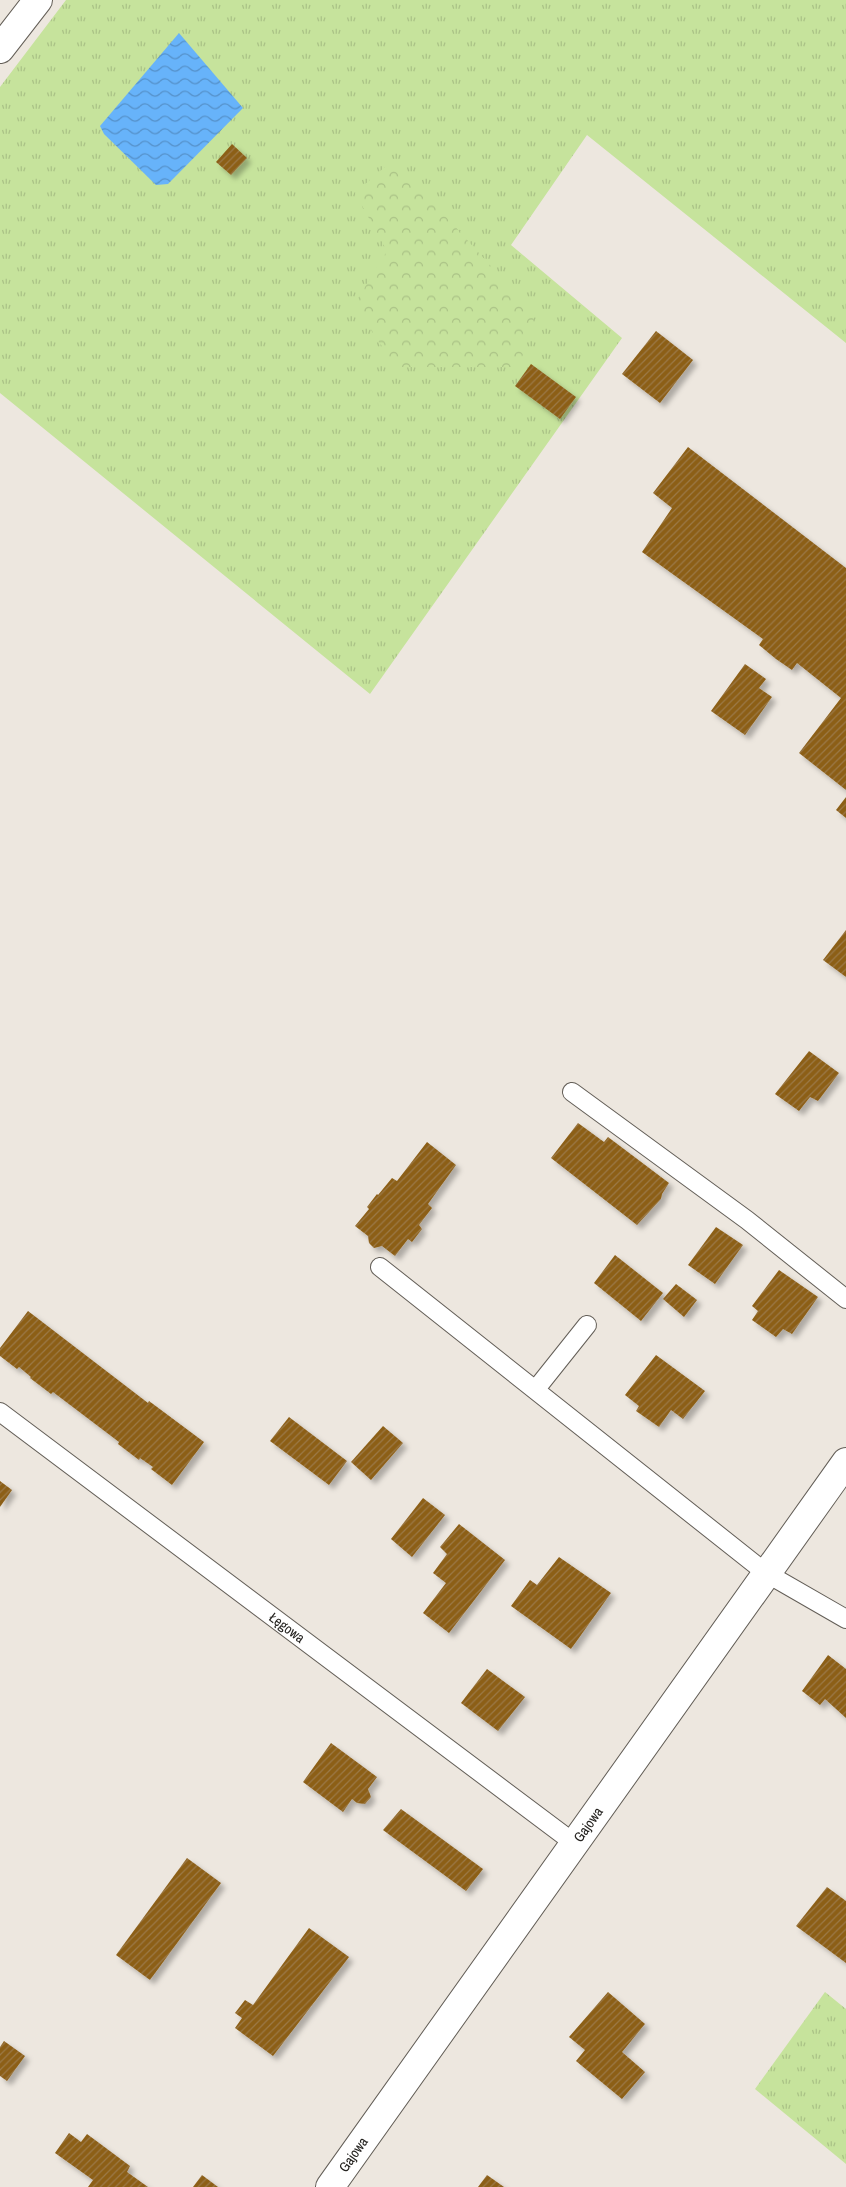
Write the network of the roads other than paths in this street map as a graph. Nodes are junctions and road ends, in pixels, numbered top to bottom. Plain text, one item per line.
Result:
1 (38, 0) edge
2 (0, 49) edge
3 (572, 1092) dead end
4 (380, 1267) dead end
5 (846, 1299) edge
6 (587, 1324) dead end
7 (536, 1389) junction
8 (0, 1412) edge
9 (846, 1462) edge
10 (766, 1573) junction
11 (846, 1620) edge
12 (574, 1843) junction
13 (330, 2187) edge

1 - 2 street
3 - 5 lane
4 - 7 lane
6 - 7 lane
7 - 10 lane
8 - 12 lane, Łęgowa
9 - 10 street, Gajowa
10 - 11 lane
10 - 12 street, Gajowa
12 - 13 street, Gajowa

